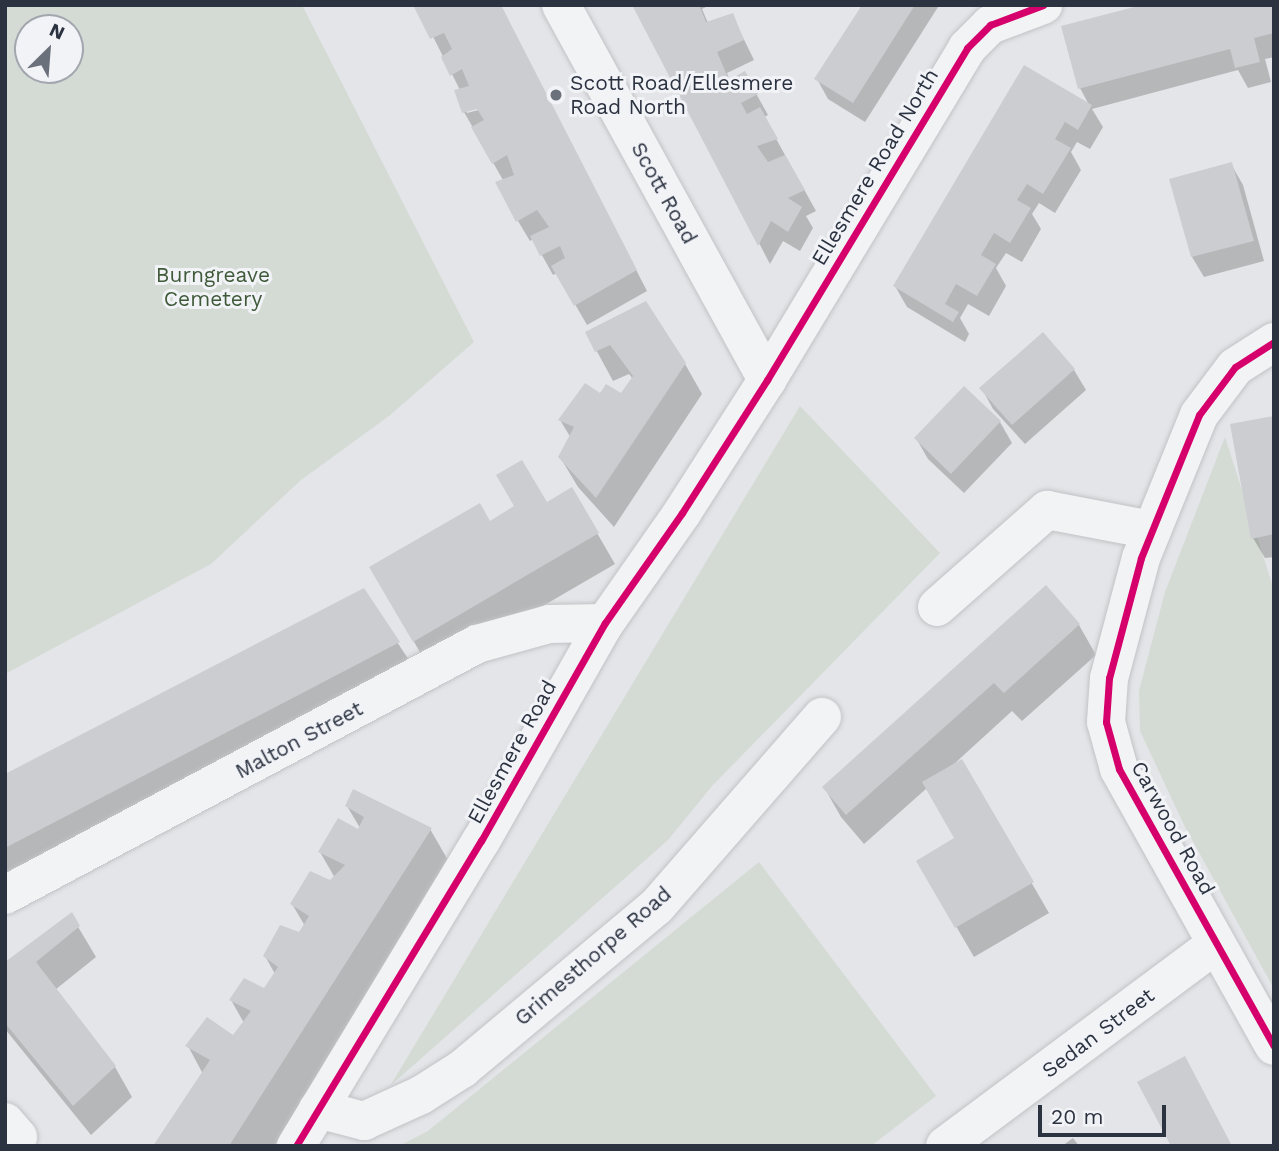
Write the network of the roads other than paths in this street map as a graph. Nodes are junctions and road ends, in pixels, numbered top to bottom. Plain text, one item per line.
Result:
1 (561, 5) edge
2 (1043, 5) edge
3 (1274, 342) edge
4 (767, 380) junction
5 (1152, 530) junction
6 (937, 607) dead end
7 (605, 623) junction
8 (822, 717) dead end
9 (5, 895) edge
10 (1216, 944) junction
11 (1274, 1045) edge
12 (318, 1109) junction
13 (296, 1146) edge
14 (945, 1146) edge

1 - 4 street, Scott Road
2 - 4 street, Ellesmere Road North
3 - 5 street
4 - 7 street, Ellesmere Road
5 - 6 street
5 - 10 street, Carwood Road
7 - 9 street, Malton Street
7 - 12 street, Ellesmere Road
8 - 12 street, Grimesthorpe Road
10 - 11 street, Carwood Road
10 - 14 street, Sedan Street
12 - 13 street, Ellesmere Road

